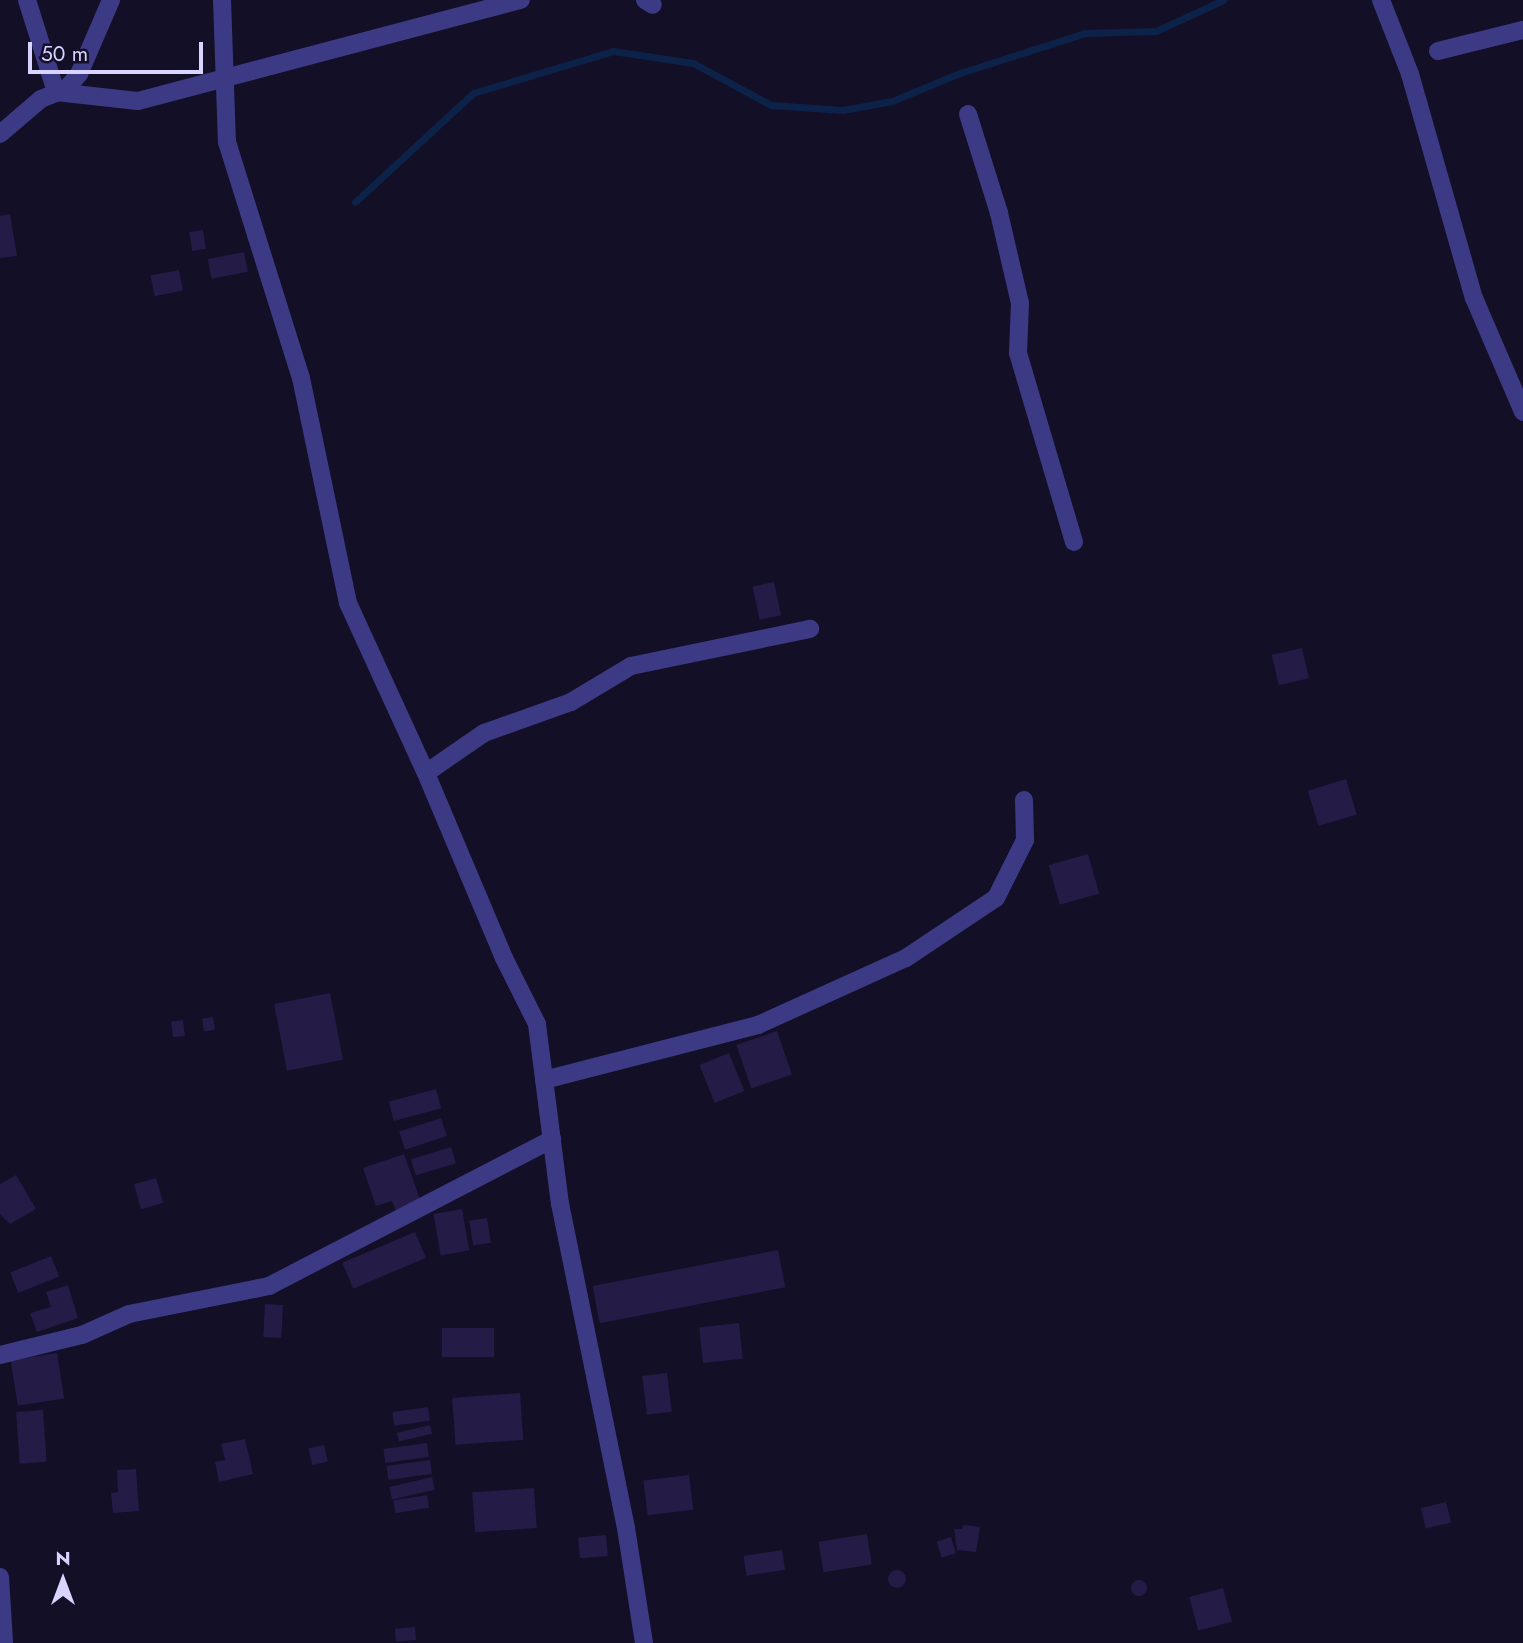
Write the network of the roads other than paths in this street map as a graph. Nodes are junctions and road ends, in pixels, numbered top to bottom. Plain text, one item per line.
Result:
1 (27, 0) edge
2 (111, 0) edge
3 (222, 0) edge
4 (520, 0) edge
5 (1381, 0) edge
6 (1523, 30) edge
7 (1438, 51) dead end
8 (222, 82) junction
9 (56, 92) junction
10 (968, 114) dead end
11 (0, 134) edge
12 (1523, 412) edge
13 (1074, 542) dead end
14 (810, 629) dead end
15 (426, 773) junction
16 (1024, 800) dead end
17 (544, 1080) junction
18 (552, 1139) junction
19 (0, 1355) edge
20 (0, 1577) edge
21 (4, 1643) edge
22 (644, 1643) edge

1 - 9 street
2 - 9 street
3 - 8 street
4 - 8 street
5 - 12 street
6 - 7 street
8 - 9 street
8 - 15 street
9 - 11 street
10 - 13 street
14 - 15 street
15 - 17 street
16 - 17 street
17 - 18 street
18 - 19 street
18 - 22 street
20 - 21 street

